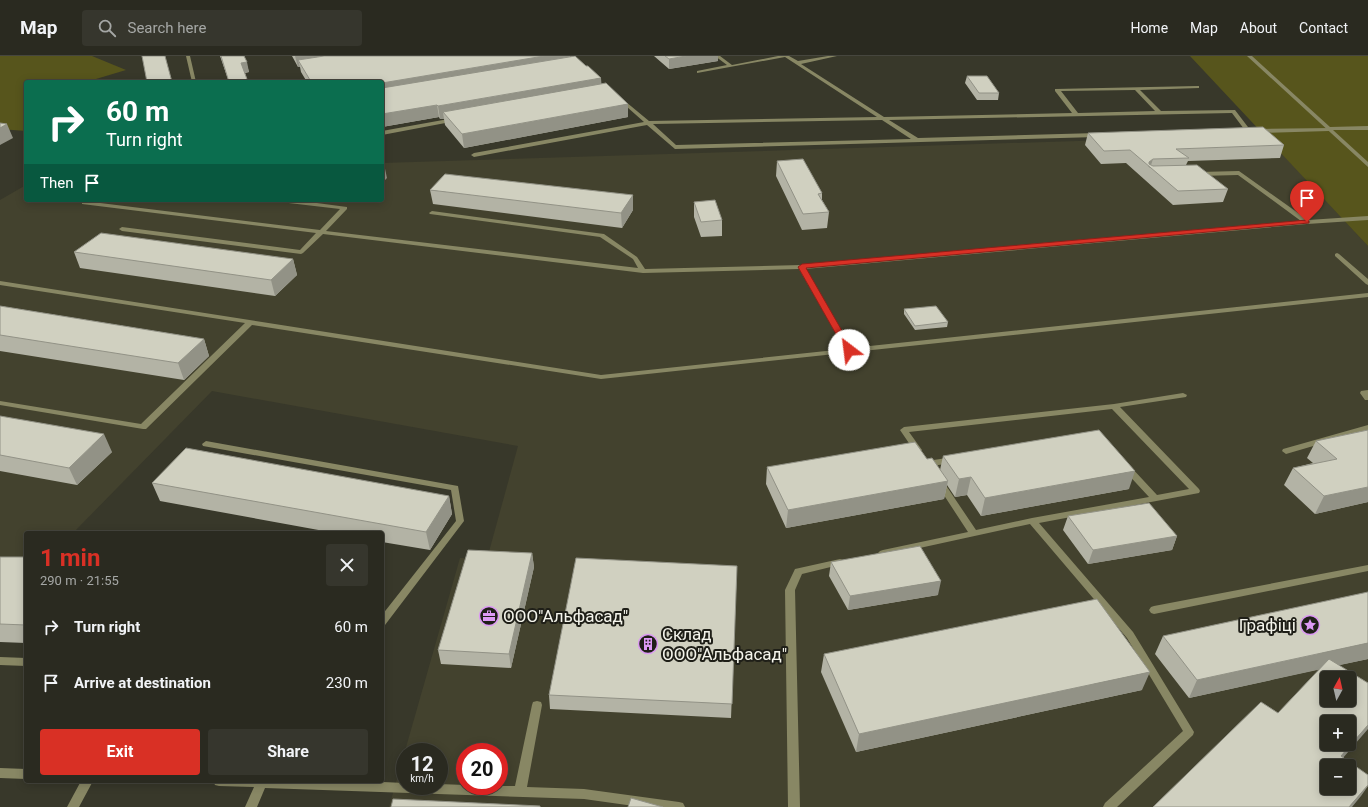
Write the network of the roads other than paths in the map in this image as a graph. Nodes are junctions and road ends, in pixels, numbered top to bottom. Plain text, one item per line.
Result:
1 (188, 56) edge
2 (717, 56) edge
3 (785, 56) edge
4 (835, 56) edge
5 (1249, 56) edge
6 (797, 63) junction
7 (731, 66) junction
8 (699, 72) dead end
9 (194, 80) edge
10 (1197, 86) dead end
11 (1136, 88) junction
12 (614, 92) edge
13 (1160, 113) junction
14 (1076, 114) junction
15 (883, 118) junction
16 (459, 120) edge
17 (648, 123) junction
18 (1368, 128) edge
19 (1329, 129) junction
20 (1240, 131) edge
21 (1248, 131) junction
22 (384, 133) edge
23 (1106, 135) edge
24 (917, 140) junction
25 (474, 155) dead end
26 (1368, 165) edge
27 (1194, 174) edge
28 (296, 202) edge
29 (84, 203) dead end
30 (432, 213) dead end
31 (1368, 218) edge
32 (1307, 222) junction
33 (122, 229) dead end
34 (323, 232) junction
35 (1337, 255) dead end
36 (802, 267) junction
37 (643, 271) junction
38 (0, 283) edge
39 (1368, 283) edge
40 (1368, 295) edge
41 (251, 322) junction
42 (849, 350) junction
43 (1368, 392) edge
44 (1183, 395) dead end
45 (1368, 398) edge
46 (0, 404) edge
47 (1114, 406) junction
48 (1368, 427) edge
49 (206, 444) dead end
50 (1286, 451) dead end
51 (964, 458) edge
52 (1120, 459) edge
53 (931, 470) junction
54 (1155, 498) junction
55 (1032, 521) junction
56 (974, 534) junction
57 (874, 555) edge
58 (851, 560) edge
59 (1368, 568) edge
60 (1154, 610) dead end
61 (384, 619) edge
62 (0, 661) edge
63 (24, 662) edge
64 (537, 705) dead end
65 (0, 773) edge
66 (24, 774) edge
67 (86, 783) edge
68 (261, 783) edge
69 (287, 783) edge
70 (520, 792) junction
71 (73, 807) edge
72 (251, 807) edge
73 (679, 807) edge
74 (794, 807) edge
75 (1109, 807) edge

1 - 9 street
2 - 7 street
3 - 6 street
3 - 7 street
4 - 6 street
5 - 19 street
6 - 15 street
7 - 8 street
10 - 11 street
11 - 13 street
11 - 14 street
12 - 17 street
13 - 14 street
13 - 21 street
14 - 15 street
15 - 17 street
15 - 24 street
16 - 22 street
17 - 24 street
17 - 25 street
18 - 19 street
19 - 21 street
19 - 26 street
20 - 21 street
23 - 24 street
27 - 32 street
28 - 34 street
29 - 34 street
30 - 37 street
31 - 32 street
32 - 36 street
33 - 34 street
34 - 37 street
35 - 39 street
36 - 37 street
36 - 42 street
38 - 41 street
40 - 42 street
41 - 42 street
41 - 46 street
43 - 45 street
44 - 47 street
47 - 53 street
47 - 54 street
48 - 50 street
49 - 61 street
51 - 53 street
52 - 54 street
53 - 56 street
54 - 55 street
55 - 56 street
55 - 75 street
56 - 57 street
58 - 74 street
59 - 60 street
62 - 63 street
64 - 70 street
65 - 66 street
67 - 71 street
68 - 72 street
69 - 70 street
70 - 73 street

